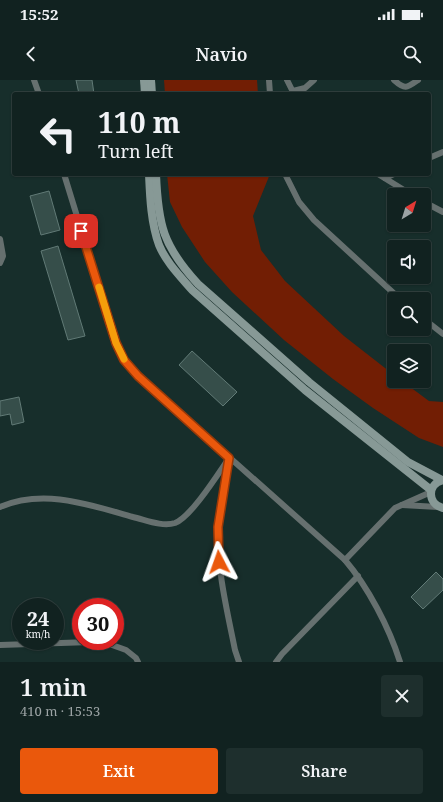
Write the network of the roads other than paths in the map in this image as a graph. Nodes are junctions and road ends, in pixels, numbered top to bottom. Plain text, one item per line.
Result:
1 (34, 80) edge
2 (144, 80) edge
3 (151, 80) edge
4 (269, 80) edge
5 (287, 80) edge
6 (314, 80) edge
7 (394, 80) edge
8 (418, 80) edge
9 (38, 92) edge
10 (146, 92) edge
11 (152, 92) edge
12 (270, 92) edge
13 (293, 92) edge
14 (295, 92) edge
15 (443, 152) edge
16 (431, 157) edge
17 (65, 176) edge
18 (149, 176) edge
19 (156, 176) edge
20 (286, 176) edge
21 (382, 176) edge
22 (390, 176) edge
23 (385, 178) junction
24 (399, 188) edge
25 (431, 206) edge
26 (443, 212) edge
27 (0, 239) edge
28 (0, 263) edge
29 (392, 292) edge
30 (431, 325) edge
31 (443, 334) edge
32 (229, 458) junction
33 (443, 480) edge
34 (431, 491) junction
35 (401, 505) junction
36 (0, 507) edge
37 (440, 507) edge
38 (345, 560) junction
39 (358, 576) junction
40 (0, 645) edge
41 (138, 662) edge
42 (239, 662) edge
43 (276, 662) edge
44 (400, 662) edge

1 - 9 street
2 - 10 street
3 - 11 street
4 - 12 street
5 - 13 street
6 - 14 street
7 - 8 street
15 - 16 street
17 - 32 street
18 - 34 street
19 - 33 street
20 - 29 street
21 - 23 street
22 - 23 street
23 - 24 street
25 - 26 street
27 - 28 street
30 - 31 street
32 - 36 street
32 - 38 street
32 - 42 street
33 - 34 street
34 - 35 street
34 - 37 street
35 - 37 street
35 - 38 street
38 - 39 street
39 - 43 street
39 - 44 street
40 - 41 street

